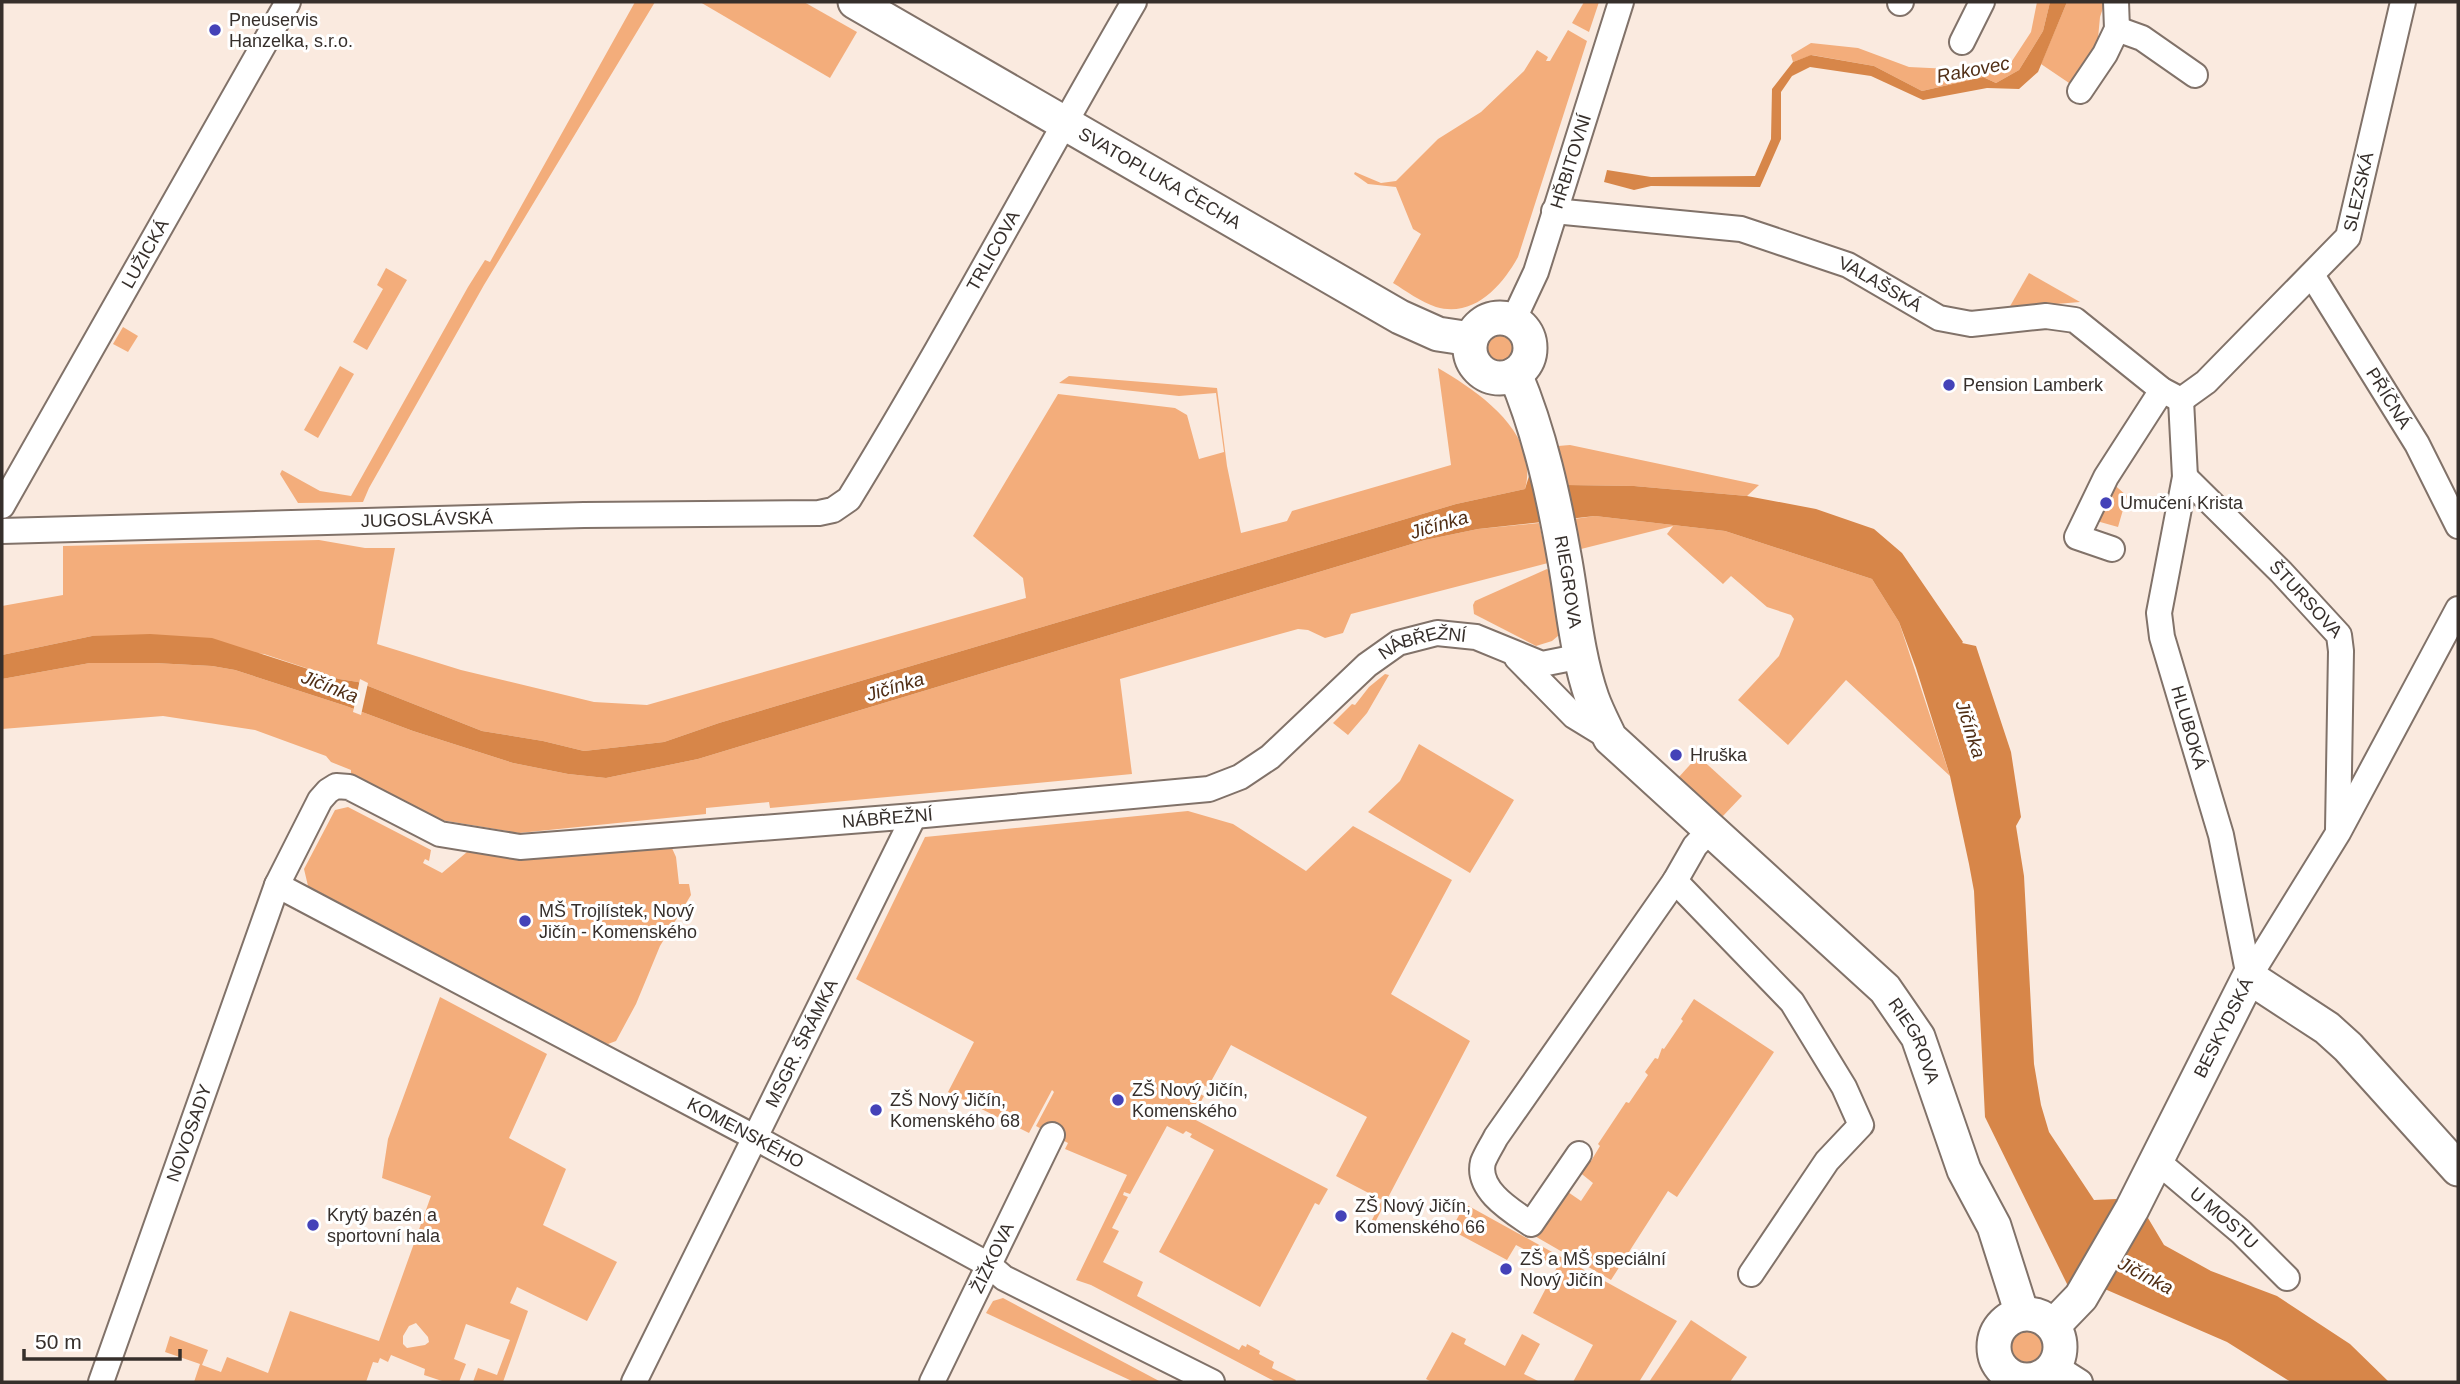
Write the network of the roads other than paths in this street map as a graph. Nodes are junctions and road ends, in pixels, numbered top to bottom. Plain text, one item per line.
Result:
1 (289, 2) edge
2 (855, 2) edge
3 (1134, 2) edge
4 (1621, 2) edge
5 (1982, 2) edge
6 (2116, 2) edge
7 (2403, 2) edge
8 (2118, 29) junction
9 (1962, 42) dead end
10 (2195, 75) dead end
11 (2080, 91) dead end
12 (1064, 123) junction
13 (1554, 211) junction
14 (2312, 275) junction
15 (1514, 321) junction
16 (1471, 340) junction
17 (1515, 374) junction
18 (2172, 395) junction
19 (2185, 477) junction
20 (849, 499) joint
21 (2, 506) edge
22 (2458, 526) edge
23 (2, 531) edge
24 (2112, 549) dead end
25 (2458, 609) edge
26 (1511, 652) junction
27 (1582, 656) junction
28 (1610, 738) junction
29 (914, 816) junction
30 (1710, 830) junction
31 (2338, 833) junction
32 (1675, 881) junction
33 (277, 885) junction
34 (2249, 977) junction
35 (1052, 1135) dead end
36 (754, 1137) junction
37 (1579, 1153) dead end
38 (2157, 1161) junction
39 (2458, 1169) edge
40 (989, 1265) junction
41 (1751, 1274) dead end
42 (2287, 1278) dead end
43 (2022, 1314) junction
44 (2053, 1326) junction
45 (2067, 1374) edge
46 (2003, 1378) edge
47 (101, 1382) edge
48 (634, 1382) edge
49 (932, 1382) edge
50 (1212, 1382) edge

1 - 21 street, LUŽICKÁ
2 - 12 street, SVATOPLUKA ČECHA
3 - 12 street, TRLICOVA
4 - 13 street, HŘBITOVNÍ
5 - 9 street
6 - 8 street
7 - 14 street, SLEZSKÁ
8 - 10 street
8 - 11 street
12 - 16 street, SVATOPLUKA ČECHA
12 - 20 street, TRLICOVA
13 - 15 street, HŘBITOVNÍ
13 - 18 street, VALAŠSKÁ
14 - 18 street, SLEZSKÁ
14 - 22 street, PŘÍČNÁ
15 - 16 street
15 - 17 street
16 - 17 street
17 - 27 street, RIEGROVA
18 - 19 street
18 - 24 street
19 - 31 street, ŠTURSOVA
19 - 34 street, HLUBOKÁ
20 - 23 street, JUGOSLÁVSKÁ
25 - 31 street
26 - 27 street, NÁBŘEŽNÍ
26 - 28 street, NÁBŘEŽNÍ
26 - 29 street, NÁBŘEŽNÍ
27 - 28 street, RIEGROVA
28 - 30 street, RIEGROVA
29 - 33 street, NÁBŘEŽNÍ
29 - 36 street, MSGR. ŠRÁMKA
30 - 32 street
30 - 43 street, RIEGROVA
31 - 34 street
32 - 37 street
32 - 41 street
33 - 36 street, KOMENSKÉHO
33 - 47 street, NOVOSADY
34 - 38 street, BESKYDSKÁ
34 - 39 street, BESKYDSKÁ
35 - 40 street, ŽIŽKOVA
36 - 40 street, KOMENSKÉHO
36 - 48 street, MSGR. ŠRÁMKA
38 - 42 street, U MOSTU
38 - 44 street, BESKYDSKÁ
40 - 49 street, ŽIŽKOVA
40 - 50 street, KOMENSKÉHO
43 - 44 street
43 - 46 street
44 - 45 street
45 - 46 street

